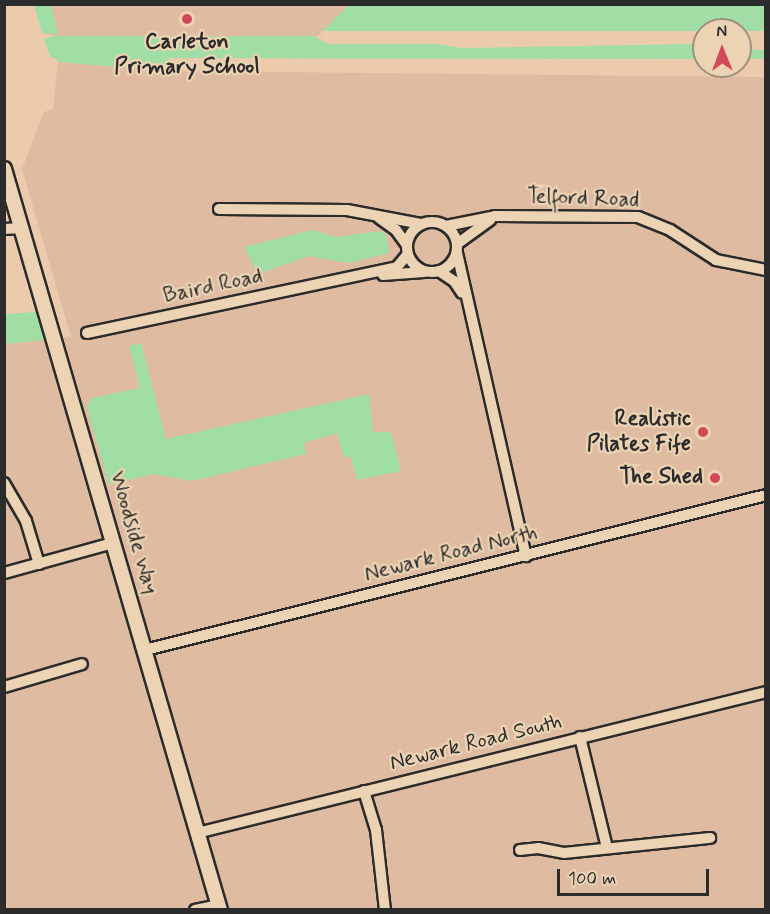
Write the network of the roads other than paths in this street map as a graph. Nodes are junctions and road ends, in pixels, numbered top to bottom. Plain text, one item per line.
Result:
1 (4, 169) edge
2 (219, 209) dead end
3 (372, 213) junction
4 (495, 216) junction
5 (421, 224) junction
6 (446, 226) junction
7 (22, 228) junction
8 (4, 229) edge
9 (457, 248) junction
10 (407, 250) junction
11 (765, 270) edge
12 (433, 272) junction
13 (347, 278) junction
14 (465, 298) junction
15 (87, 333) dead end
16 (4, 483) edge
17 (765, 495) edge
18 (113, 543) junction
19 (526, 556) junction
20 (39, 564) junction
21 (4, 573) edge
22 (145, 650) junction
23 (82, 664) dead end
24 (4, 687) edge
25 (765, 692) edge
26 (580, 737) junction
27 (364, 791) junction
28 (197, 833) junction
29 (710, 838) dead end
30 (607, 848) junction
31 (520, 850) dead end
32 (219, 907) edge
33 (195, 909) edge
34 (385, 909) edge

1 - 7 street, Woodside Way
2 - 3 street
3 - 5 street
3 - 10 street
4 - 6 street, Telford Road
4 - 9 street, Telford Road
4 - 11 street, Telford Road
5 - 6 street
5 - 10 street
6 - 9 street
7 - 8 street
7 - 18 street, Woodside Way
9 - 12 street
9 - 14 street
10 - 12 street
10 - 13 street, Baird Road
12 - 13 street, Baird Road
12 - 14 street
13 - 15 street, Baird Road
14 - 19 street
16 - 20 street
17 - 19 street, Newark Road North
18 - 20 street
18 - 22 street, Woodside Way
19 - 22 street, Newark Road North
20 - 21 street
22 - 28 street, Woodside Way
23 - 24 street
25 - 26 street, Newark Road South
26 - 27 street, Newark Road South
26 - 30 street
27 - 28 street, Newark Road South
27 - 34 street
28 - 32 street, Woodside Way
29 - 30 street
30 - 31 street
32 - 33 street

